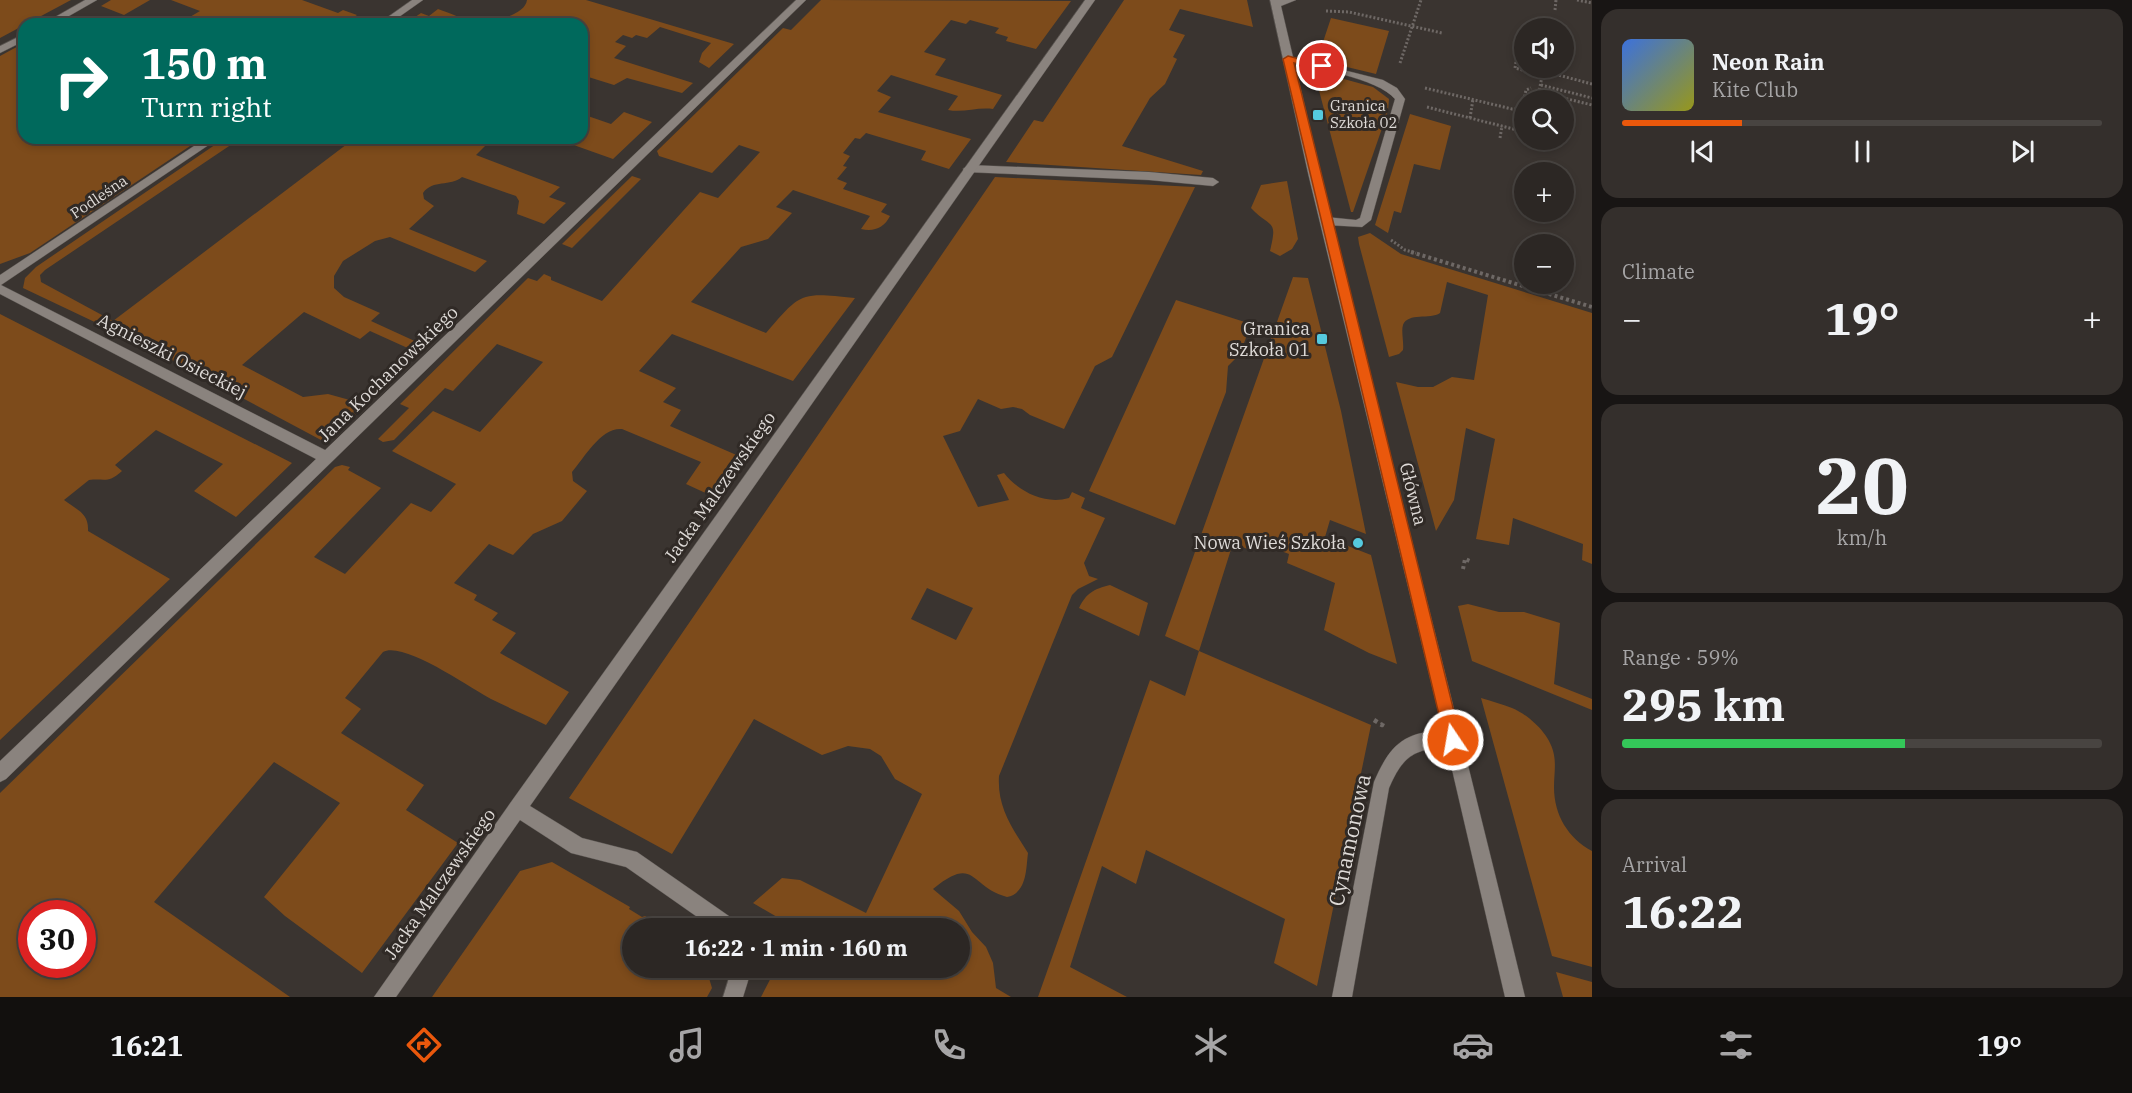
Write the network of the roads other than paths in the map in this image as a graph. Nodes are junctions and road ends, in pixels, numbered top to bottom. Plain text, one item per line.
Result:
1 (92, 0) edge
2 (418, 0) edge
3 (801, 0) edge
4 (1090, 0) edge
5 (1291, 0) edge
6 (1276, 2) edge
7 (59, 18) edge
8 (392, 18) edge
9 (18, 40) edge
10 (0, 50) edge
11 (1288, 59) junction
12 (204, 144) edge
13 (969, 169) junction
14 (1213, 182) dead end
15 (1326, 221) junction
16 (0, 280) edge
17 (0, 289) edge
18 (327, 458) junction
19 (1453, 740) junction
20 (0, 773) edge
21 (517, 808) junction
22 (716, 918) edge
23 (740, 978) edge
24 (384, 997) edge
25 (733, 997) edge
26 (1342, 997) edge
27 (1515, 997) edge

1 - 7 street
2 - 8 street
3 - 18 street, Jana Kochanowskiego
4 - 13 street, Jacka Malczewskiego
5 - 6 street
6 - 11 street, Główna
9 - 10 street
11 - 15 street, Główna
11 - 15 street
12 - 16 street, Podleśna
13 - 14 street
13 - 21 street, Jacka Malczewskiego
15 - 19 street, Główna
17 - 18 street, Agnieszki Osieckiej
18 - 20 street, Jana Kochanowskiego
19 - 26 street, Cynamonowa
19 - 27 street, Główna
21 - 22 street
21 - 24 street, Jacka Malczewskiego
23 - 25 street

